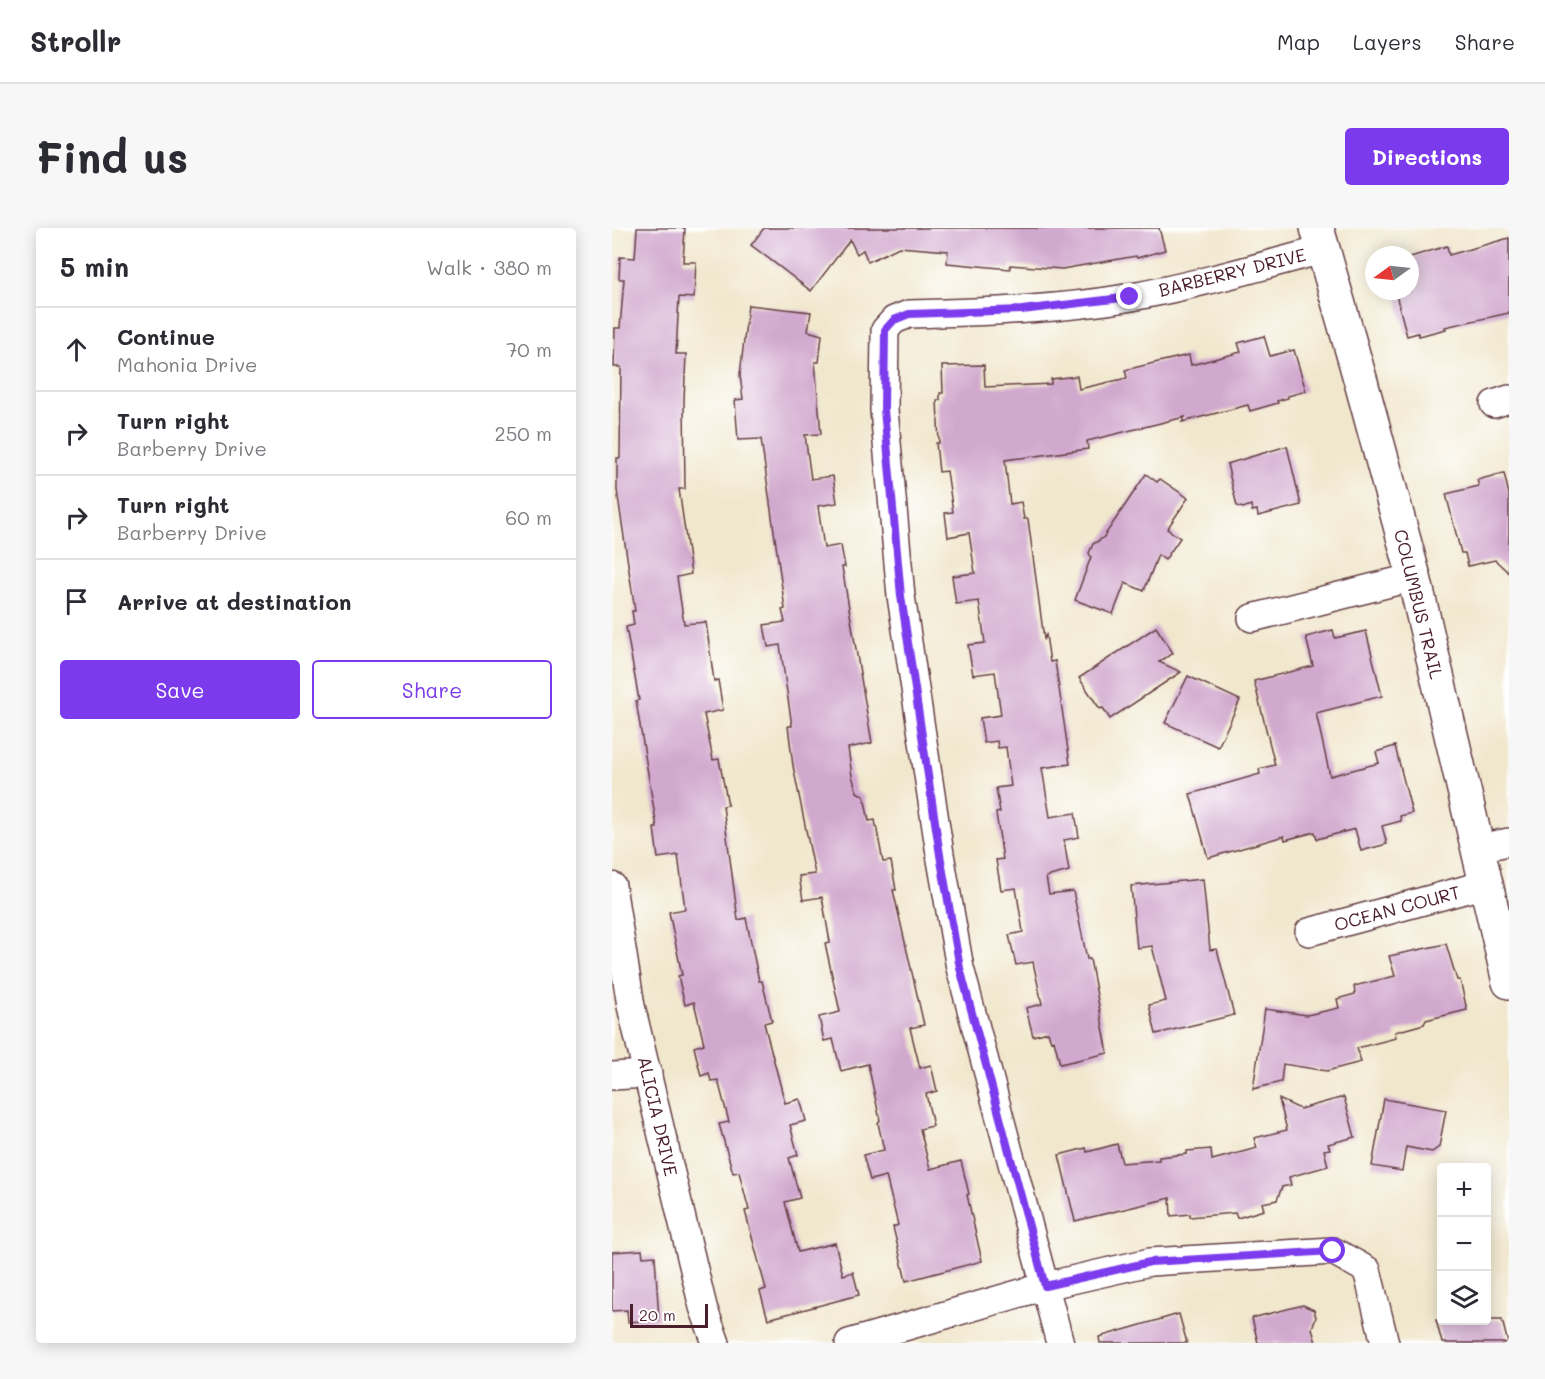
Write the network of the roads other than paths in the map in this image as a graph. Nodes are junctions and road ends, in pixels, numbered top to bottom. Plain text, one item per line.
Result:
1 (1320, 239) edge
2 (1414, 577) junction
3 (1252, 618) dead end
4 (1509, 842) edge
5 (1477, 848) junction
6 (612, 886) edge
7 (1496, 902) edge
8 (1309, 932) dead end
9 (1509, 982) edge
10 (648, 1074) junction
11 (612, 1076) edge
12 (1045, 1286) junction
13 (716, 1343) edge
14 (849, 1343) edge
15 (1060, 1343) edge
16 (1384, 1343) edge

1 - 2 street, COLUMBUS TRAIL
1 - 12 street, BARBERRY DRIVE
2 - 3 street
2 - 5 street, COLUMBUS TRAIL
4 - 5 street
5 - 7 street, COLUMBUS TRAIL
6 - 10 street, ALICIA DRIVE
7 - 8 street, OCEAN COURT
7 - 9 street, COLUMBUS TRAIL
10 - 11 street
10 - 13 street, ALICIA DRIVE
12 - 14 street
12 - 15 street, BARBERRY DRIVE
12 - 16 street

